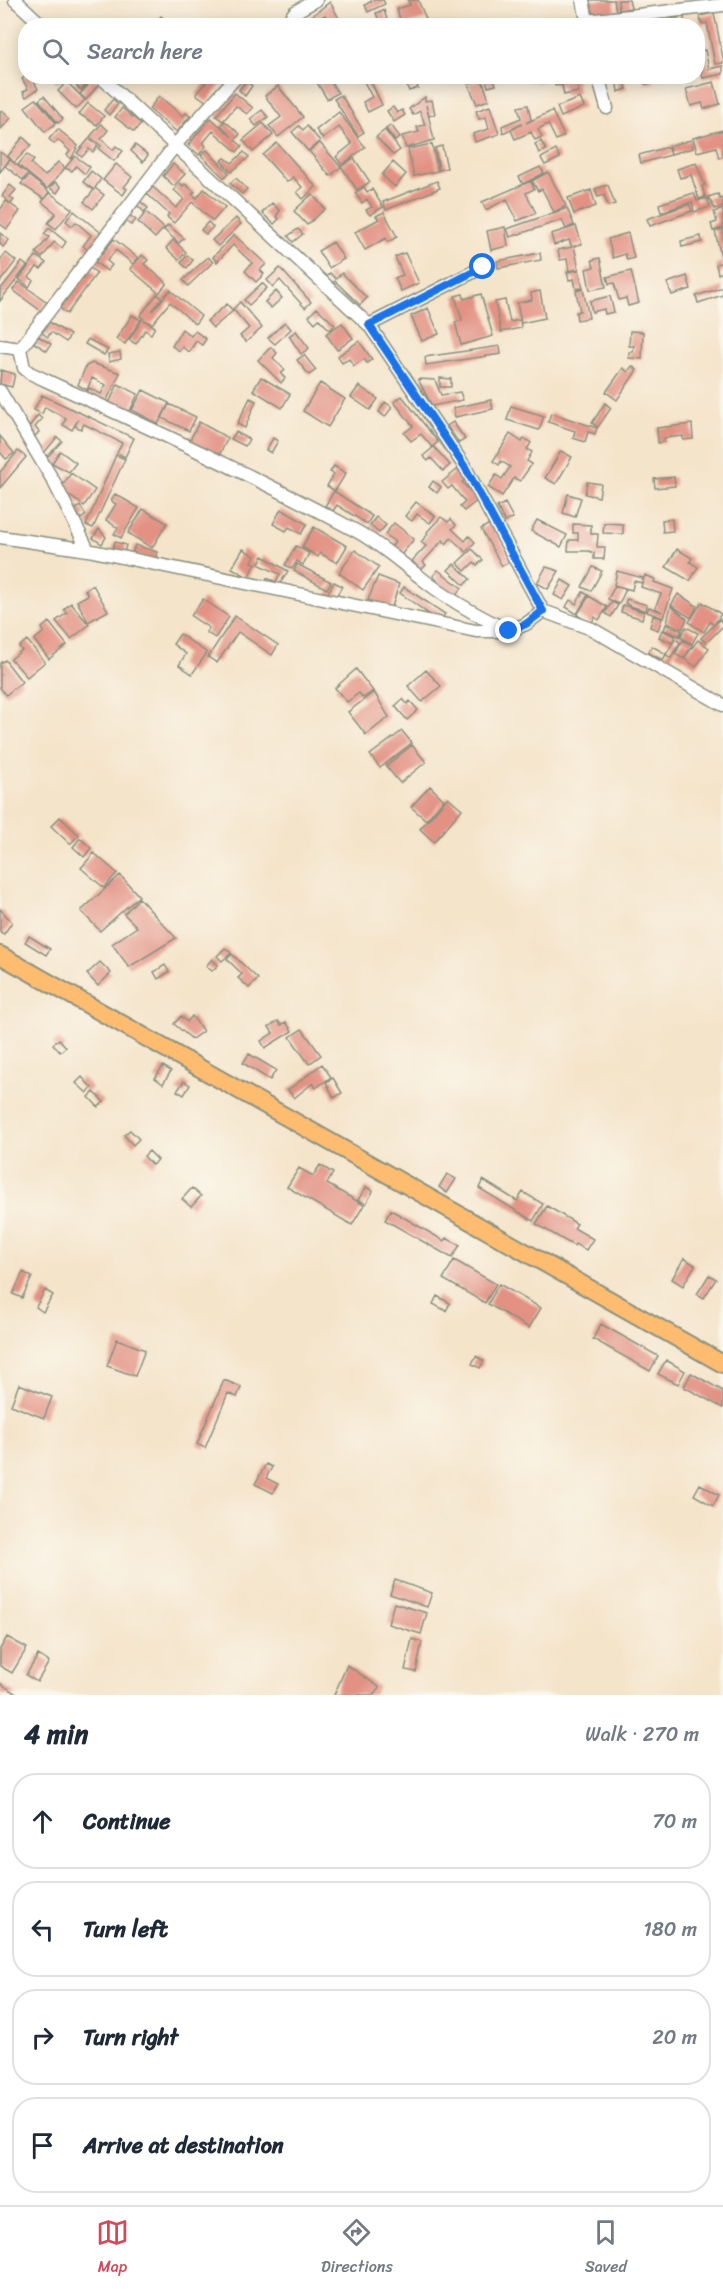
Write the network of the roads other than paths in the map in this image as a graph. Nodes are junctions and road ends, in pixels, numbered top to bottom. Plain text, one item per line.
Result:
1 (15, 0) edge
2 (316, 0) edge
3 (583, 0) edge
4 (723, 5) edge
5 (34, 18) edge
6 (291, 18) edge
7 (587, 18) edge
8 (626, 18) edge
9 (109, 84) edge
10 (230, 84) edge
11 (600, 84) edge
12 (608, 108) dead end
13 (176, 144) junction
14 (483, 267) dead end
15 (369, 325) junction
16 (0, 346) edge
17 (20, 349) junction
18 (0, 391) edge
19 (0, 537) edge
20 (88, 550) junction
21 (543, 611) junction
22 (509, 631) junction
23 (723, 705) edge
24 (0, 955) edge
25 (723, 1364) edge

1 - 5 street
2 - 6 street
3 - 7 street
4 - 8 street
9 - 13 street
10 - 13 street
11 - 12 street
13 - 15 street
13 - 17 street
14 - 15 street
15 - 21 street
16 - 17 street
17 - 22 street
18 - 20 street
19 - 20 street
20 - 22 street
21 - 22 street
21 - 23 street
24 - 25 main road

